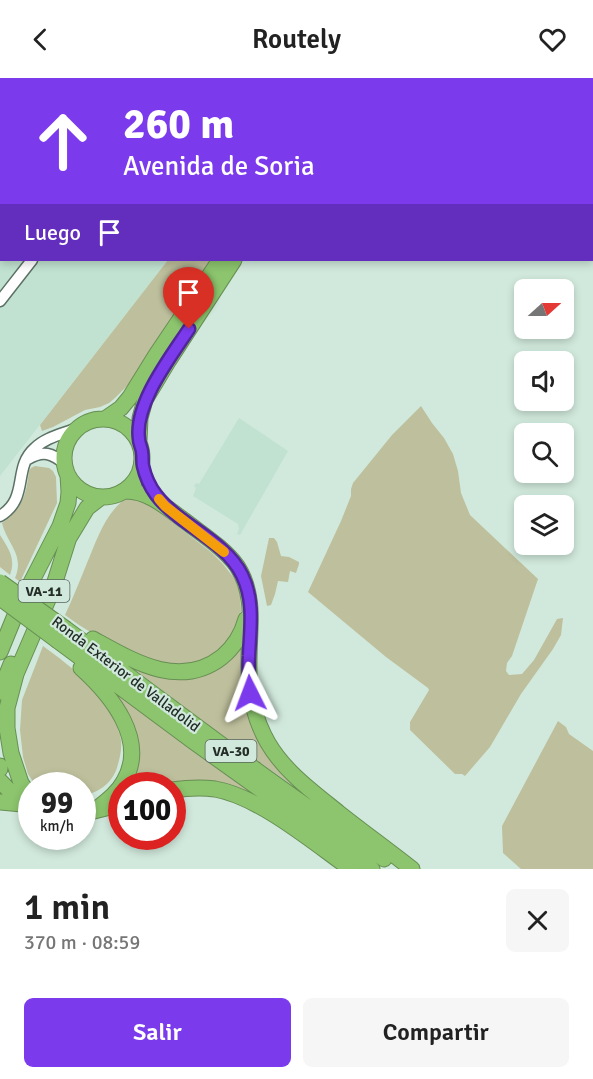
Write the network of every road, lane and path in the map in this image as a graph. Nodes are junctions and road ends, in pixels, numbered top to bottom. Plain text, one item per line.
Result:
1 (31, 261) edge
2 (219, 261) edge
3 (233, 261) edge
4 (0, 301) edge
5 (105, 419) junction
6 (77, 429) junction
7 (139, 441) junction
8 (142, 463) junction
9 (24, 464) junction
10 (66, 470) junction
11 (126, 491) junction
12 (100, 498) junction
13 (165, 506) junction
14 (0, 516) edge
15 (70, 534) junction
16 (0, 582) edge
17 (0, 598) edge
18 (249, 598) junction
19 (62, 635) junction
20 (0, 652) edge
21 (0, 692) edge
22 (18, 774) edge
23 (0, 781) edge
24 (186, 788) edge
25 (18, 795) edge
26 (0, 802) edge
27 (18, 803) edge
28 (96, 807) edge
29 (351, 869) edge
30 (372, 869) edge
31 (399, 869) edge
32 (412, 869) edge

1 - 4 street
2 - 5 highway
3 - 7 highway
5 - 6 highway
5 - 7 highway
6 - 9 street
6 - 10 highway, VA-11
7 - 8 highway
8 - 11 highway
8 - 13 highway
9 - 10 street
9 - 14 street
10 - 12 highway
10 - 20 highway, VA-11
11 - 12 highway
11 - 13 highway
12 - 15 highway, VA-11
13 - 18 highway
15 - 21 highway, VA-11
15 - 22 highway
16 - 19 highway, Ronda Exterior de Valladolid / VA-30, bridge
17 - 19 highway, Ronda Exterior de Valladolid / VA-30, bridge
18 - 19 highway
18 - 32 highway
19 - 28 highway
19 - 30 highway, Ronda Exterior de Valladolid / VA-30
19 - 31 highway, Ronda Exterior de Valladolid / VA-30
23 - 25 highway
24 - 29 highway
26 - 27 highway

